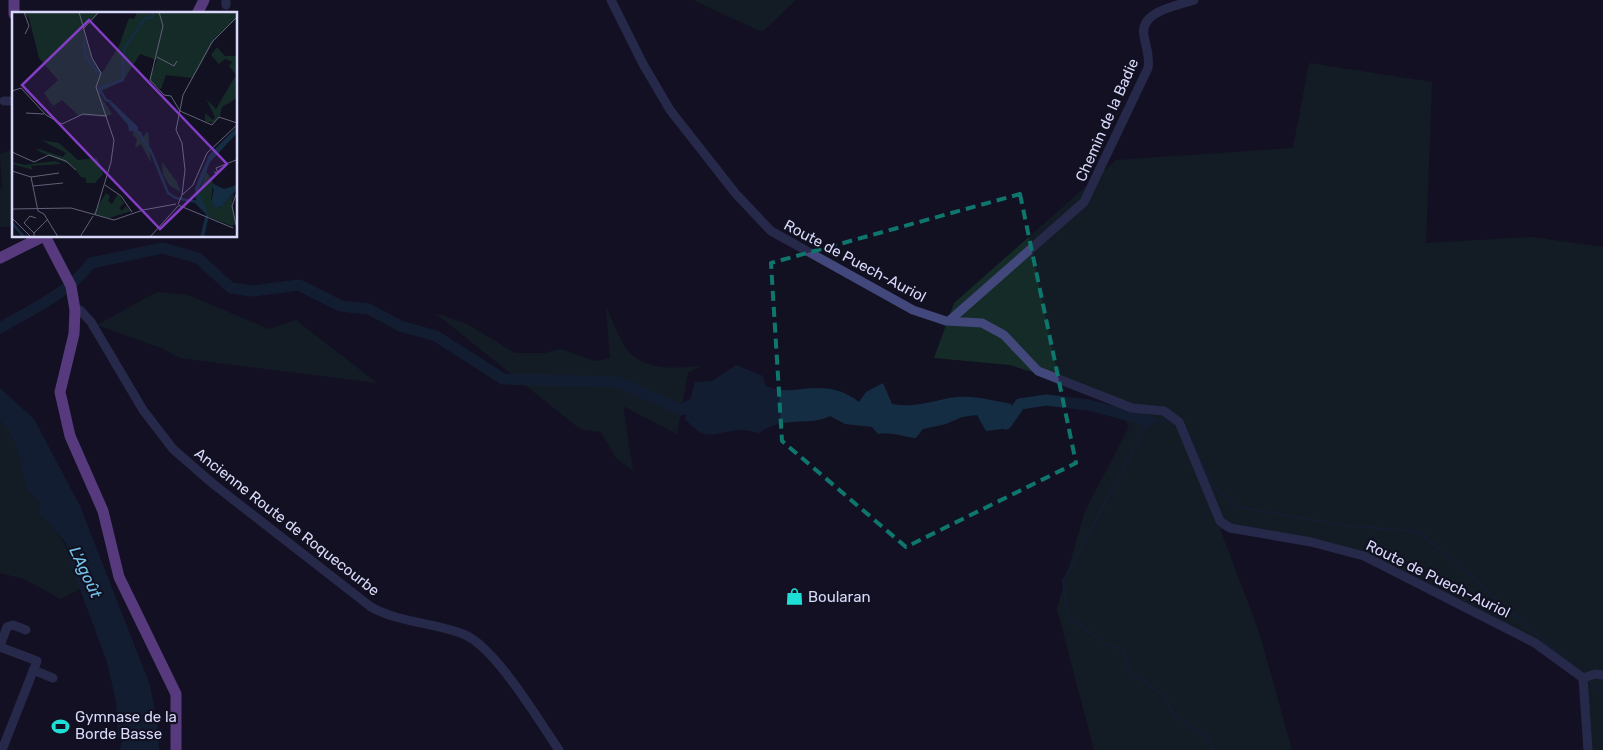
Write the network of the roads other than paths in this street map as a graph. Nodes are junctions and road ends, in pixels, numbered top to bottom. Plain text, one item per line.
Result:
1 (204, 0) edge
2 (611, 0) edge
3 (1194, 0) edge
4 (197, 12) edge
5 (12, 100) edge
6 (4, 101) dead end
7 (24, 238) edge
8 (41, 238) edge
9 (44, 238) edge
10 (4, 255) edge
11 (76, 310) junction
12 (949, 321) junction
13 (26, 630) dead end
14 (0, 646) edge
15 (33, 670) junction
16 (1603, 675) edge
17 (53, 678) dead end
18 (1583, 678) junction
19 (2, 750) edge
20 (176, 750) edge
21 (559, 750) edge
22 (1588, 750) edge

1 - 4 main road
2 - 12 street, Route de Puech-Auriol
3 - 12 street, Chemin de la Badie
5 - 6 street
7 - 10 main road
8 - 10 main road
9 - 11 main road
11 - 20 main road
11 - 21 street, Ancienne Route de Roquecourbe
12 - 18 street, Route de Puech-Auriol
13 - 14 street
14 - 15 street
15 - 17 street
15 - 19 street
16 - 18 street
18 - 22 street

